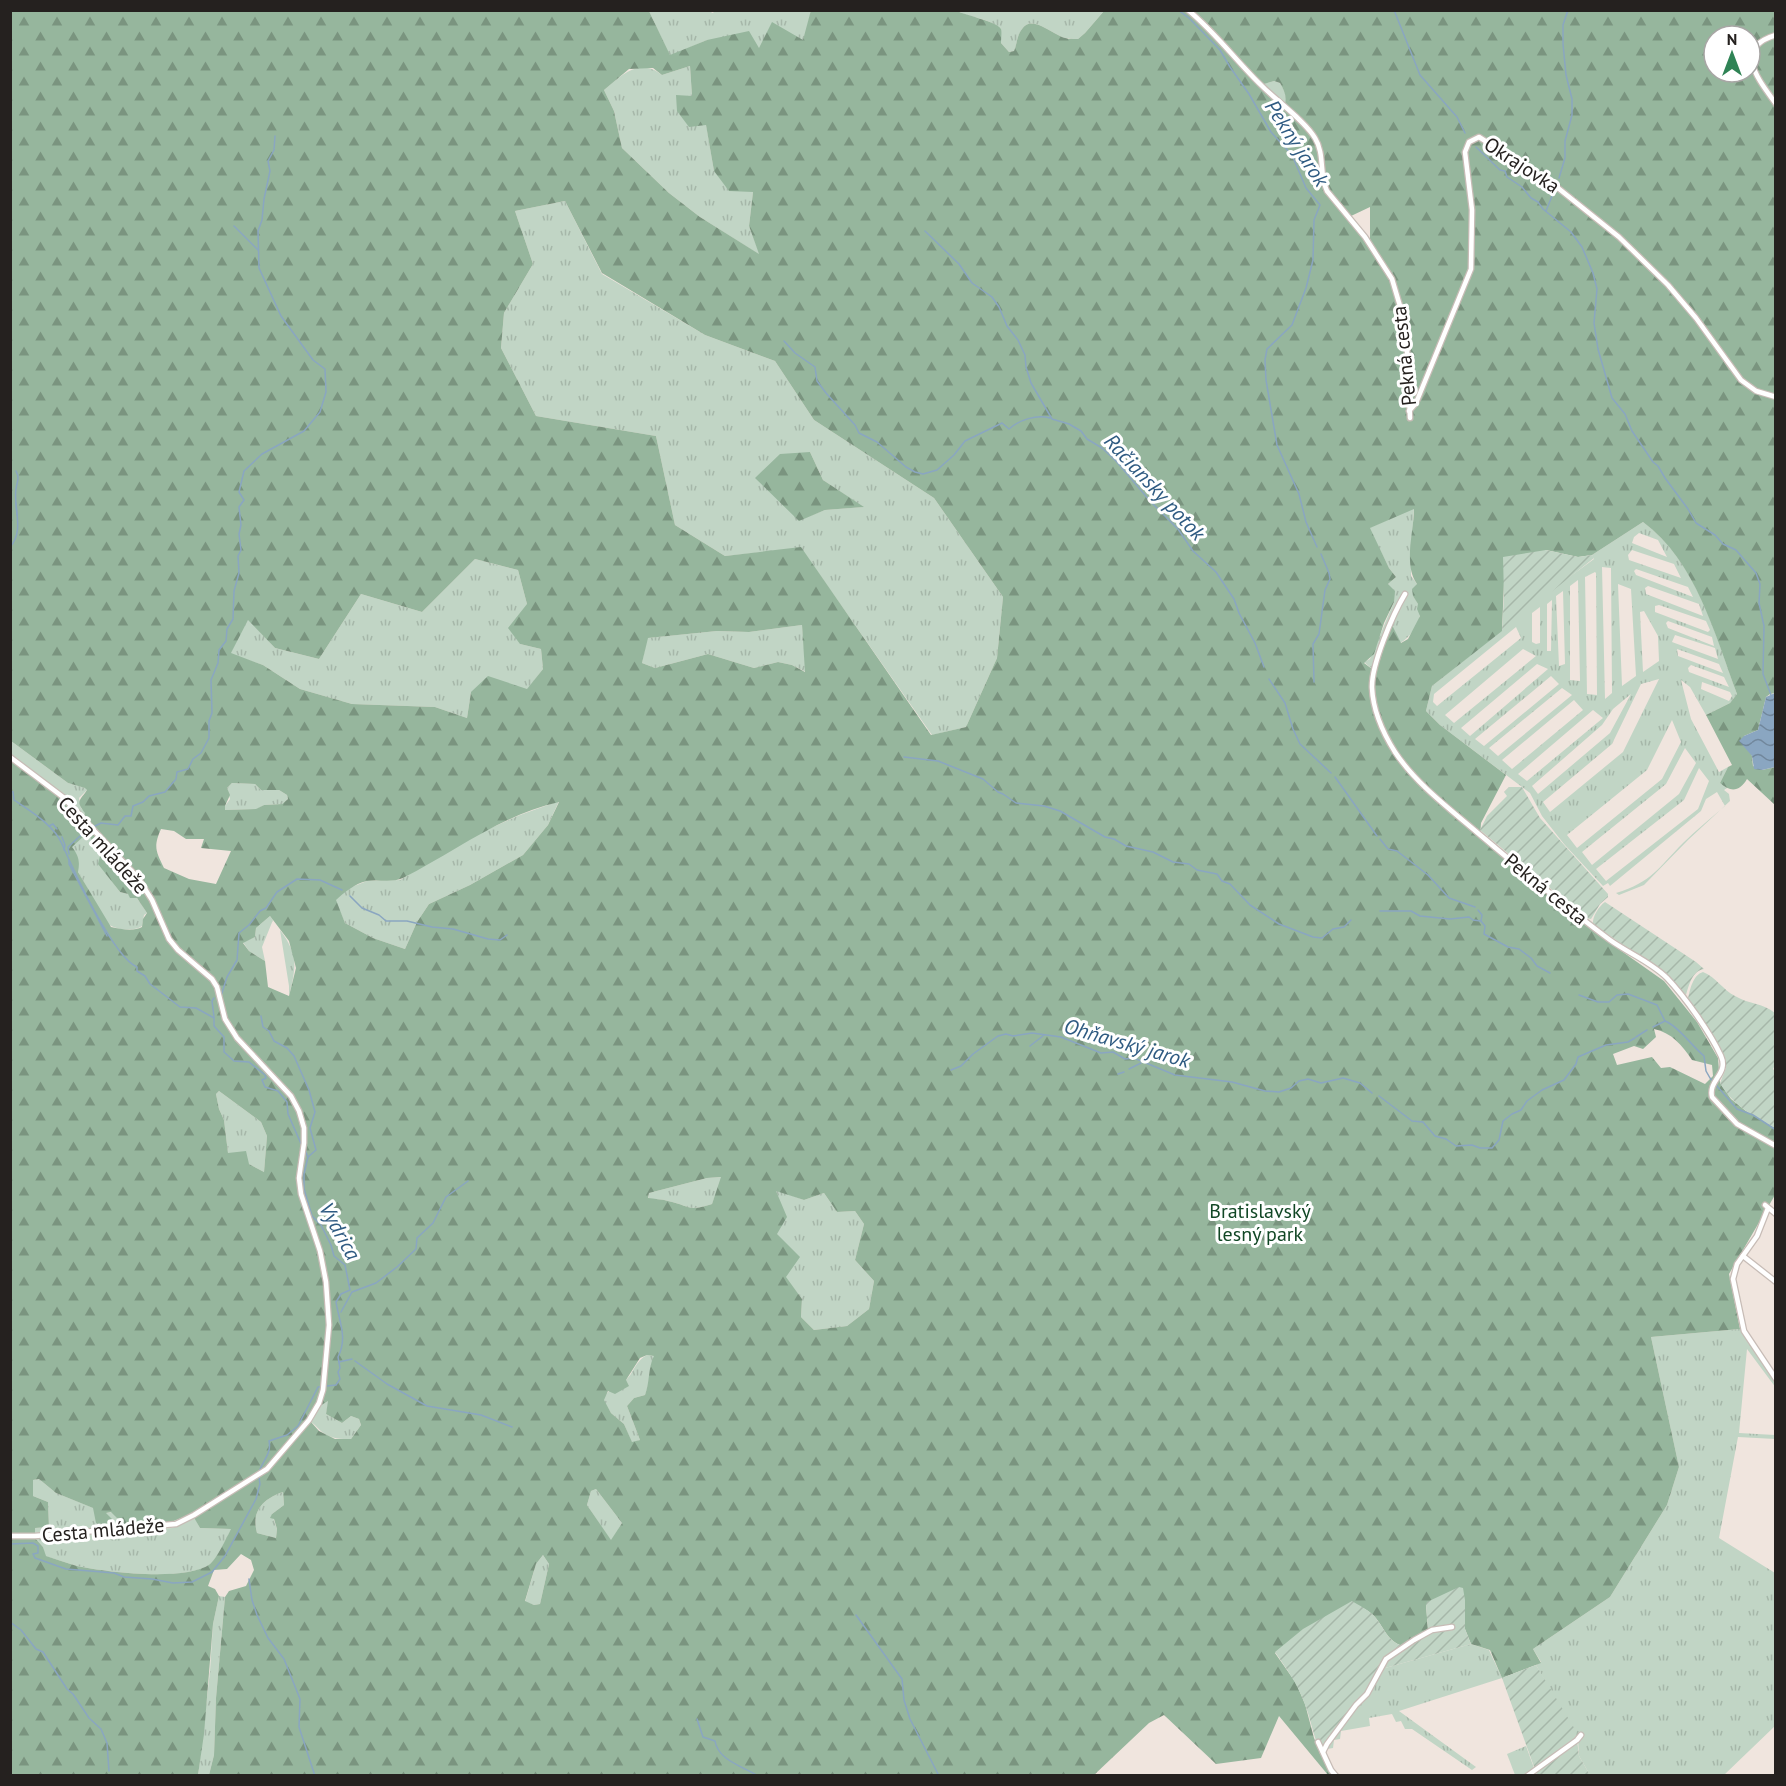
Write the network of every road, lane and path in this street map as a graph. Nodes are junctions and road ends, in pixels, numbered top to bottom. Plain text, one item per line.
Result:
1 (1188, 10) edge
2 (1776, 35) edge
3 (1776, 104) edge
4 (1776, 396) edge
5 (1409, 411) junction
6 (1410, 418) dead end
7 (1405, 594) dead end
8 (10, 757) edge
9 (1776, 1146) edge
10 (1776, 1214) edge
11 (1743, 1256) junction
12 (1776, 1282) edge
13 (1776, 1379) edge
14 (10, 1536) edge
15 (1452, 1627) dead end
16 (1581, 1735) dead end
17 (1318, 1742) dead end
18 (1323, 1752) junction
19 (1336, 1776) edge
20 (1527, 1776) edge

1 - 5 street, Pekná cesta
2 - 3 street
4 - 5 street, Okrajovka
5 - 6 street, Pekná cesta
7 - 9 street, Pekná cesta
8 - 14 street, Cesta mládeže
10 - 11 street
11 - 12 street
11 - 13 street
15 - 18 street
16 - 20 street
17 - 18 street
18 - 19 street

